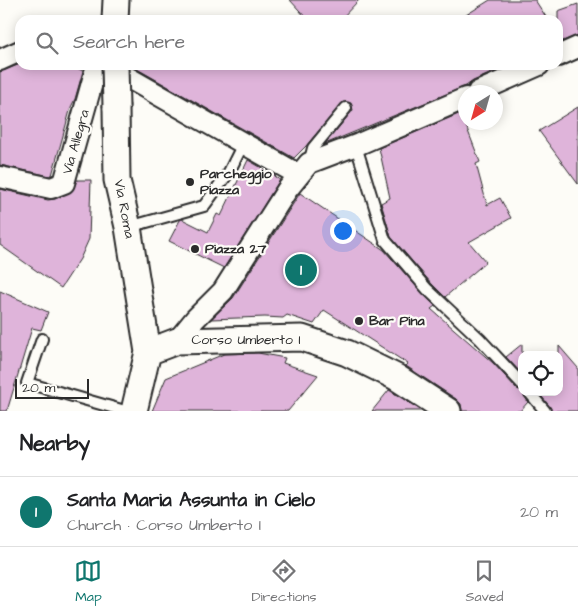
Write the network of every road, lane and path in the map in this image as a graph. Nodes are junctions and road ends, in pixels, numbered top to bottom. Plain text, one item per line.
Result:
1 (116, 0) edge
2 (115, 15) edge
3 (578, 48) edge
4 (15, 53) edge
5 (563, 54) edge
6 (0, 60) edge
7 (96, 70) edge
8 (115, 70) edge
9 (115, 70) edge
10 (528, 70) edge
11 (494, 85) edge
12 (458, 101) edge
13 (346, 108) dead end
14 (243, 144) junction
15 (356, 146) junction
16 (304, 169) junction
17 (0, 177) edge
18 (128, 227) junction
19 (42, 339) dead end
20 (177, 341) junction
21 (148, 352) junction
22 (518, 380) edge
23 (532, 396) edge
24 (125, 411) edge
25 (134, 411) edge
26 (448, 411) edge
27 (544, 411) edge

1 - 2 street
3 - 5 street
4 - 6 street
7 - 17 street, Via Allegra
8 - 14 street
9 - 18 street, Via Roma, bridge
10 - 11 street
12 - 15 street
13 - 16 lane
14 - 16 street
14 - 18 lane
15 - 16 street
15 - 22 lane
16 - 20 street
18 - 21 street, Via Roma
19 - 24 lane
20 - 21 street, Corso Umberto I
20 - 26 street, Corso Umberto I
21 - 25 street
23 - 27 lane

